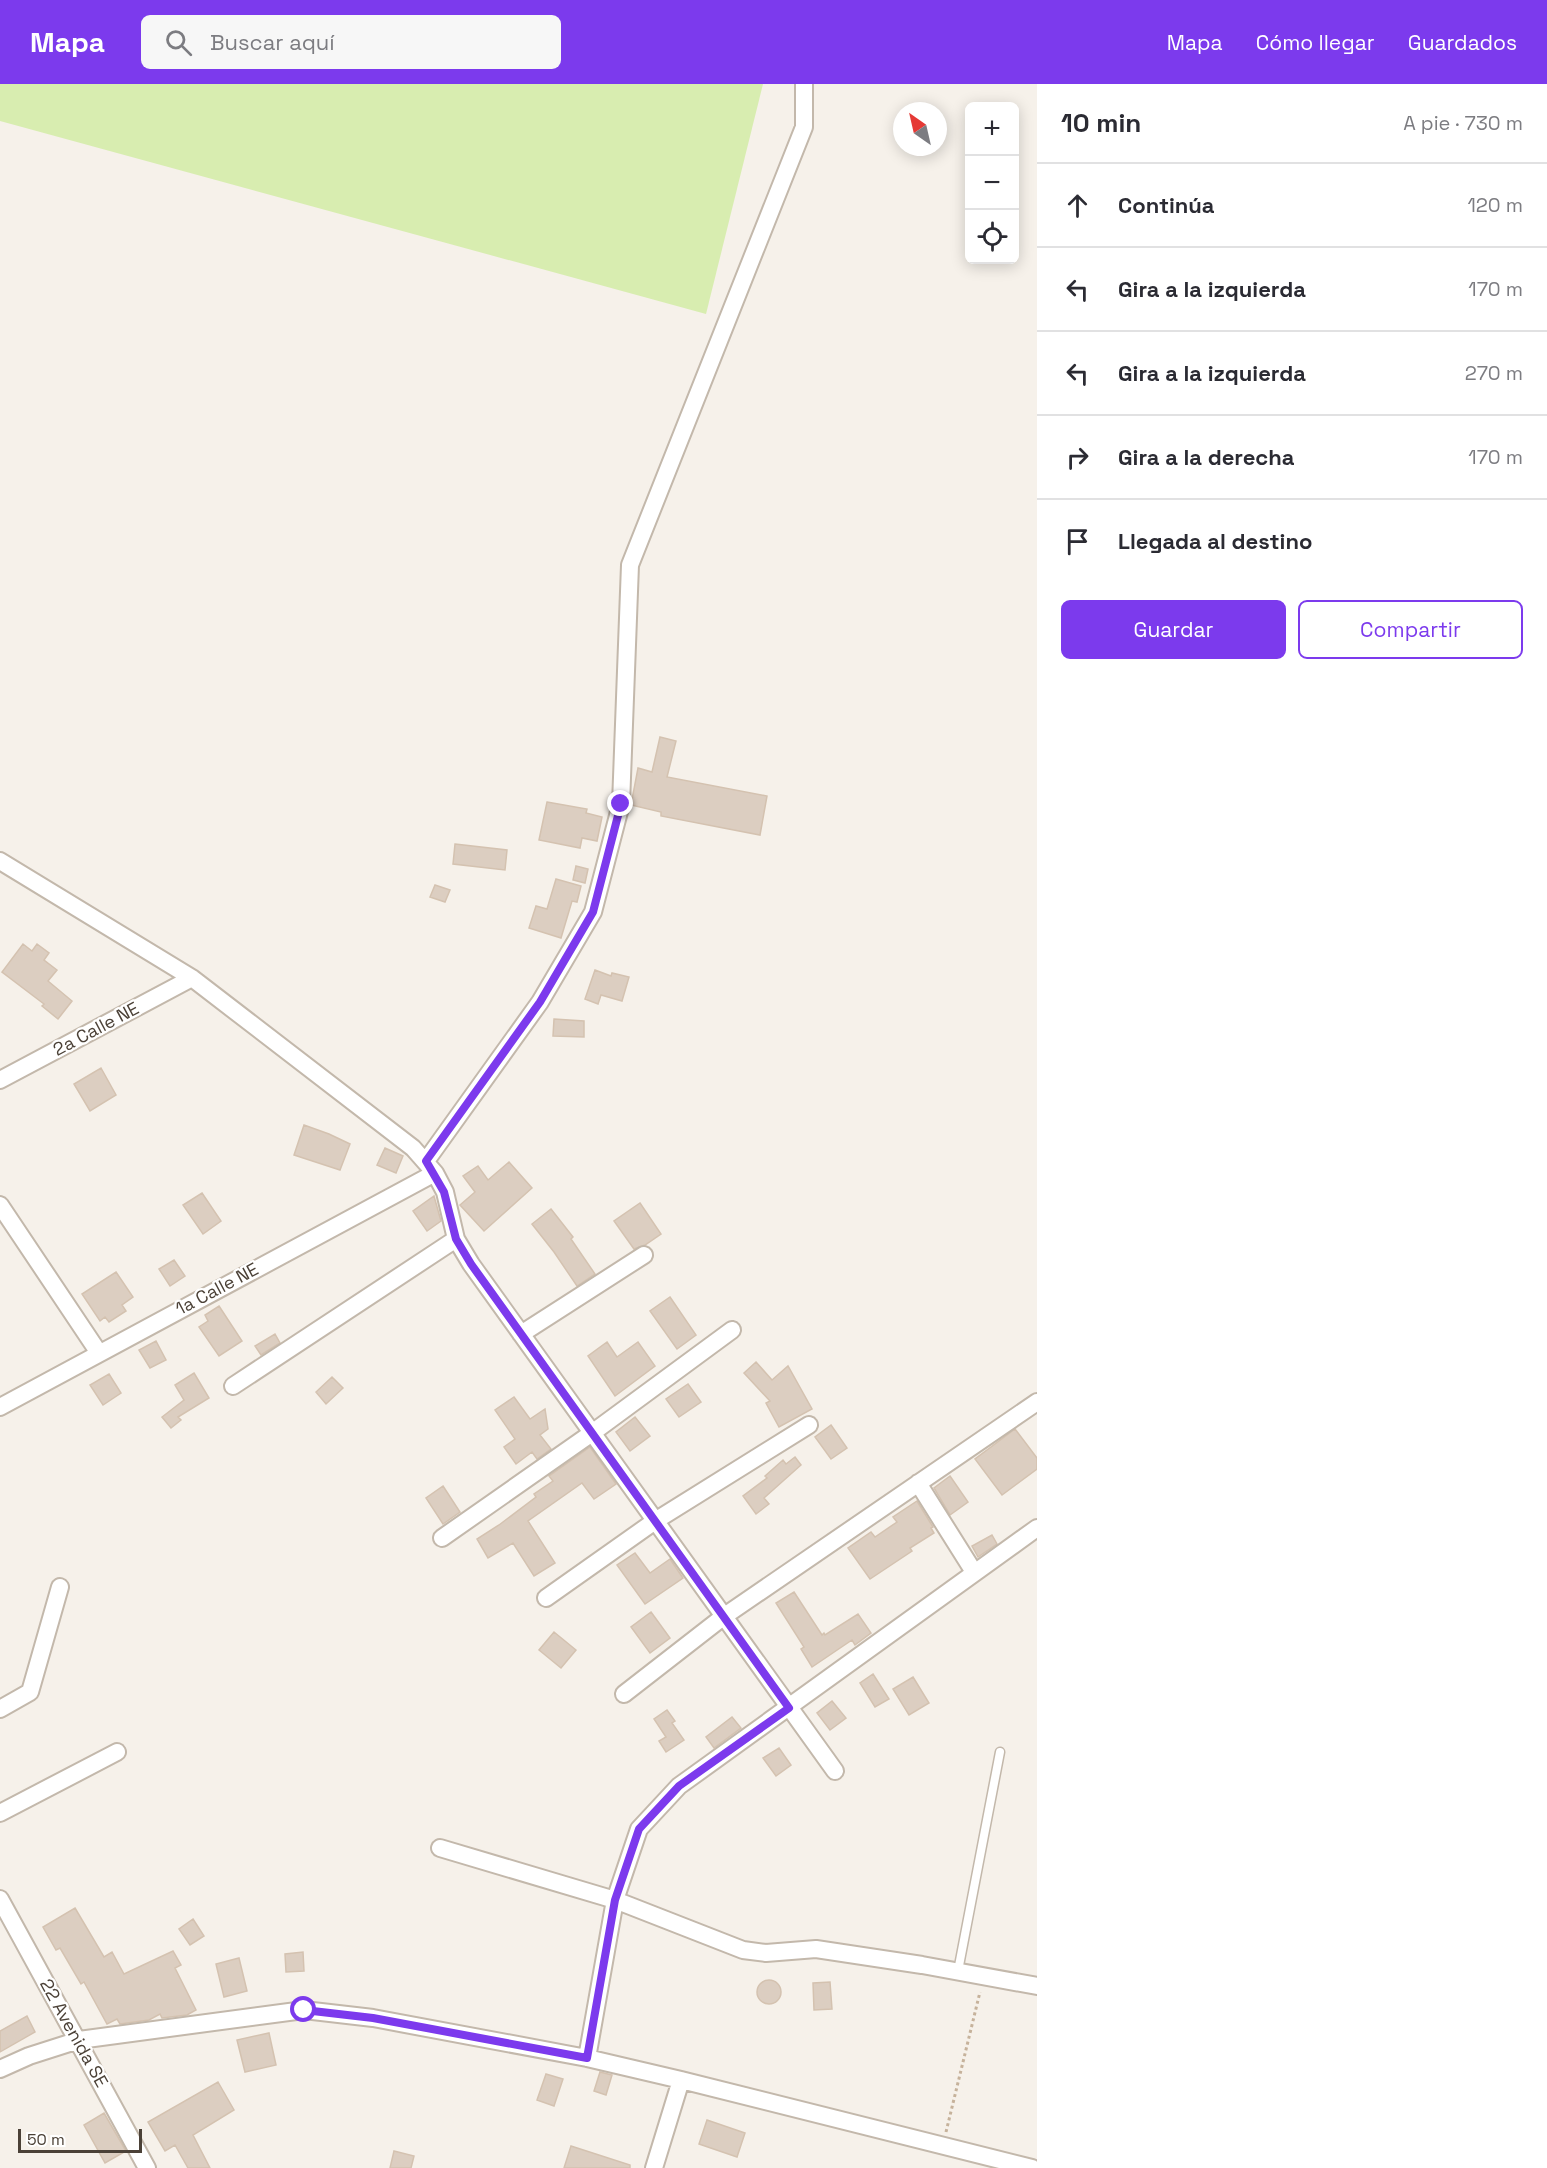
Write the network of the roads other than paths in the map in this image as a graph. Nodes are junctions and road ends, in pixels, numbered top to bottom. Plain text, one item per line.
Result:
1 (804, 84) edge
2 (0, 861) edge
3 (192, 978) junction
4 (0, 1080) edge
5 (431, 1167) junction
6 (0, 1205) edge
7 (456, 1239) junction
8 (644, 1256) dead end
9 (732, 1330) dead end
10 (521, 1334) junction
11 (99, 1353) junction
12 (233, 1386) dead end
13 (1037, 1402) edge
14 (0, 1407) edge
15 (809, 1425) dead end
16 (592, 1433) junction
17 (918, 1483) junction
18 (655, 1521) junction
19 (1037, 1528) edge
20 (442, 1538) dead end
21 (974, 1572) junction
22 (60, 1587) dead end
23 (546, 1598) dead end
24 (723, 1617) junction
25 (624, 1694) dead end
26 (789, 1708) junction
27 (0, 1709) edge
28 (117, 1752) dead end
29 (1000, 1752) dead end
30 (835, 1772) dead end
31 (0, 1813) edge
32 (440, 1848) dead end
33 (0, 1899) edge
34 (615, 1900) junction
35 (958, 1971) junction
36 (1037, 1986) edge
37 (79, 2040) junction
38 (587, 2058) junction
39 (0, 2069) edge
40 (681, 2080) junction
41 (147, 2168) edge
42 (654, 2168) edge
43 (1032, 2168) edge

1 - 5 street
2 - 3 street
3 - 4 street, 2a Calle NE
3 - 5 street
5 - 7 street
5 - 11 street, 1a Calle NE
6 - 11 street
7 - 10 street
7 - 12 street
8 - 10 street
9 - 16 street
10 - 16 street
11 - 14 street, 1a Calle NE
13 - 17 street
15 - 18 street
16 - 18 street
16 - 20 street
17 - 21 street
17 - 24 street
18 - 23 street
18 - 24 street
19 - 21 street
21 - 26 street
22 - 27 street
24 - 25 street
24 - 26 street
26 - 30 street
26 - 34 street
28 - 31 street
29 - 35 lane
32 - 34 street
33 - 37 street, 22 Avenida SE
34 - 35 street
34 - 38 street
35 - 36 street
37 - 38 street
37 - 39 street
37 - 41 street, 22 Avenida SE
38 - 40 street
40 - 42 street
40 - 43 street

